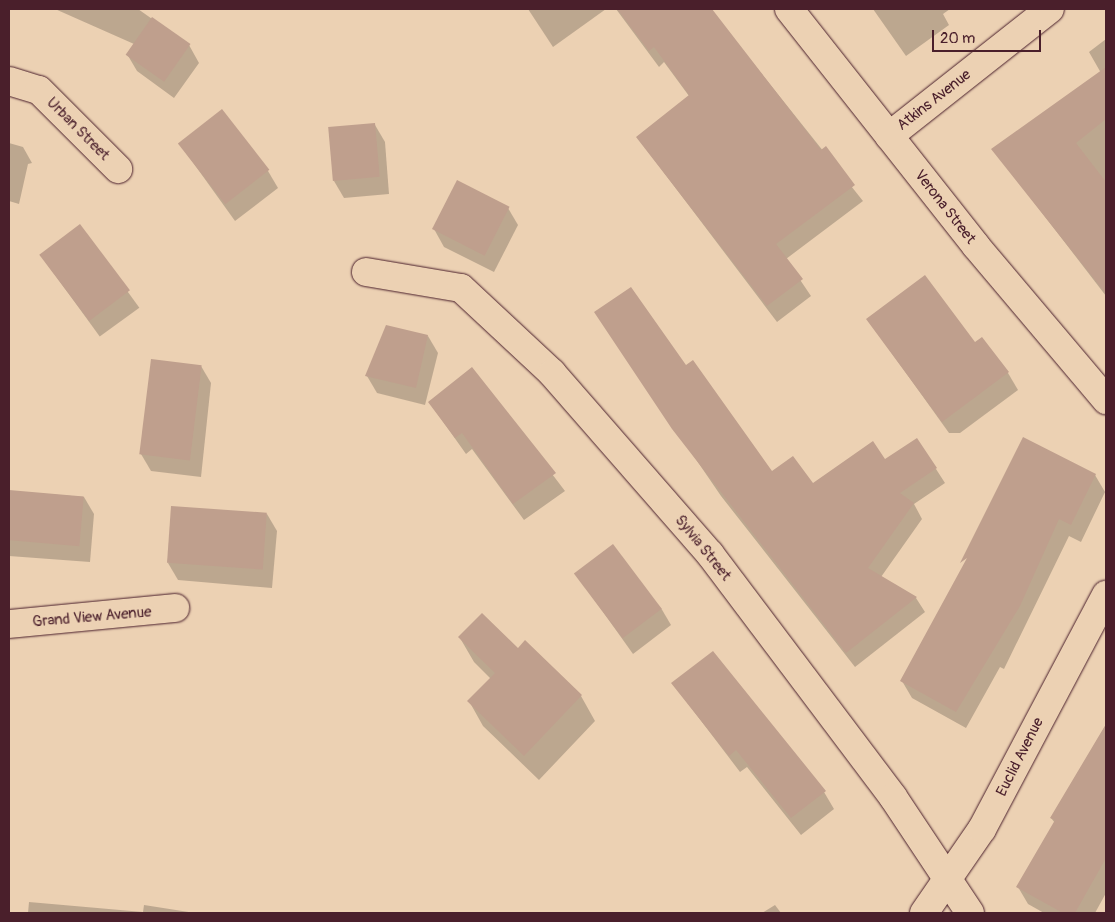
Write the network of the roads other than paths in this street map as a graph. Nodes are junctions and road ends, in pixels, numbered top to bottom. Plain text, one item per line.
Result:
1 (789, 9) edge
2 (1050, 9) edge
3 (9, 81) edge
4 (889, 136) junction
5 (118, 168) dead end
6 (366, 272) dead end
7 (1106, 400) edge
8 (1106, 595) edge
9 (175, 608) dead end
10 (9, 624) edge
11 (948, 880) junction
12 (924, 913) edge
13 (970, 913) edge

1 - 4 street, Verona Street
2 - 4 street, Atkins Avenue
3 - 5 street, Urban Street
4 - 7 street, Verona Street
6 - 11 street, Sylvia Street
8 - 11 street, Euclid Avenue
9 - 10 street, Grand View Avenue
11 - 12 street, Euclid Avenue
11 - 13 street, Sylvia Street

